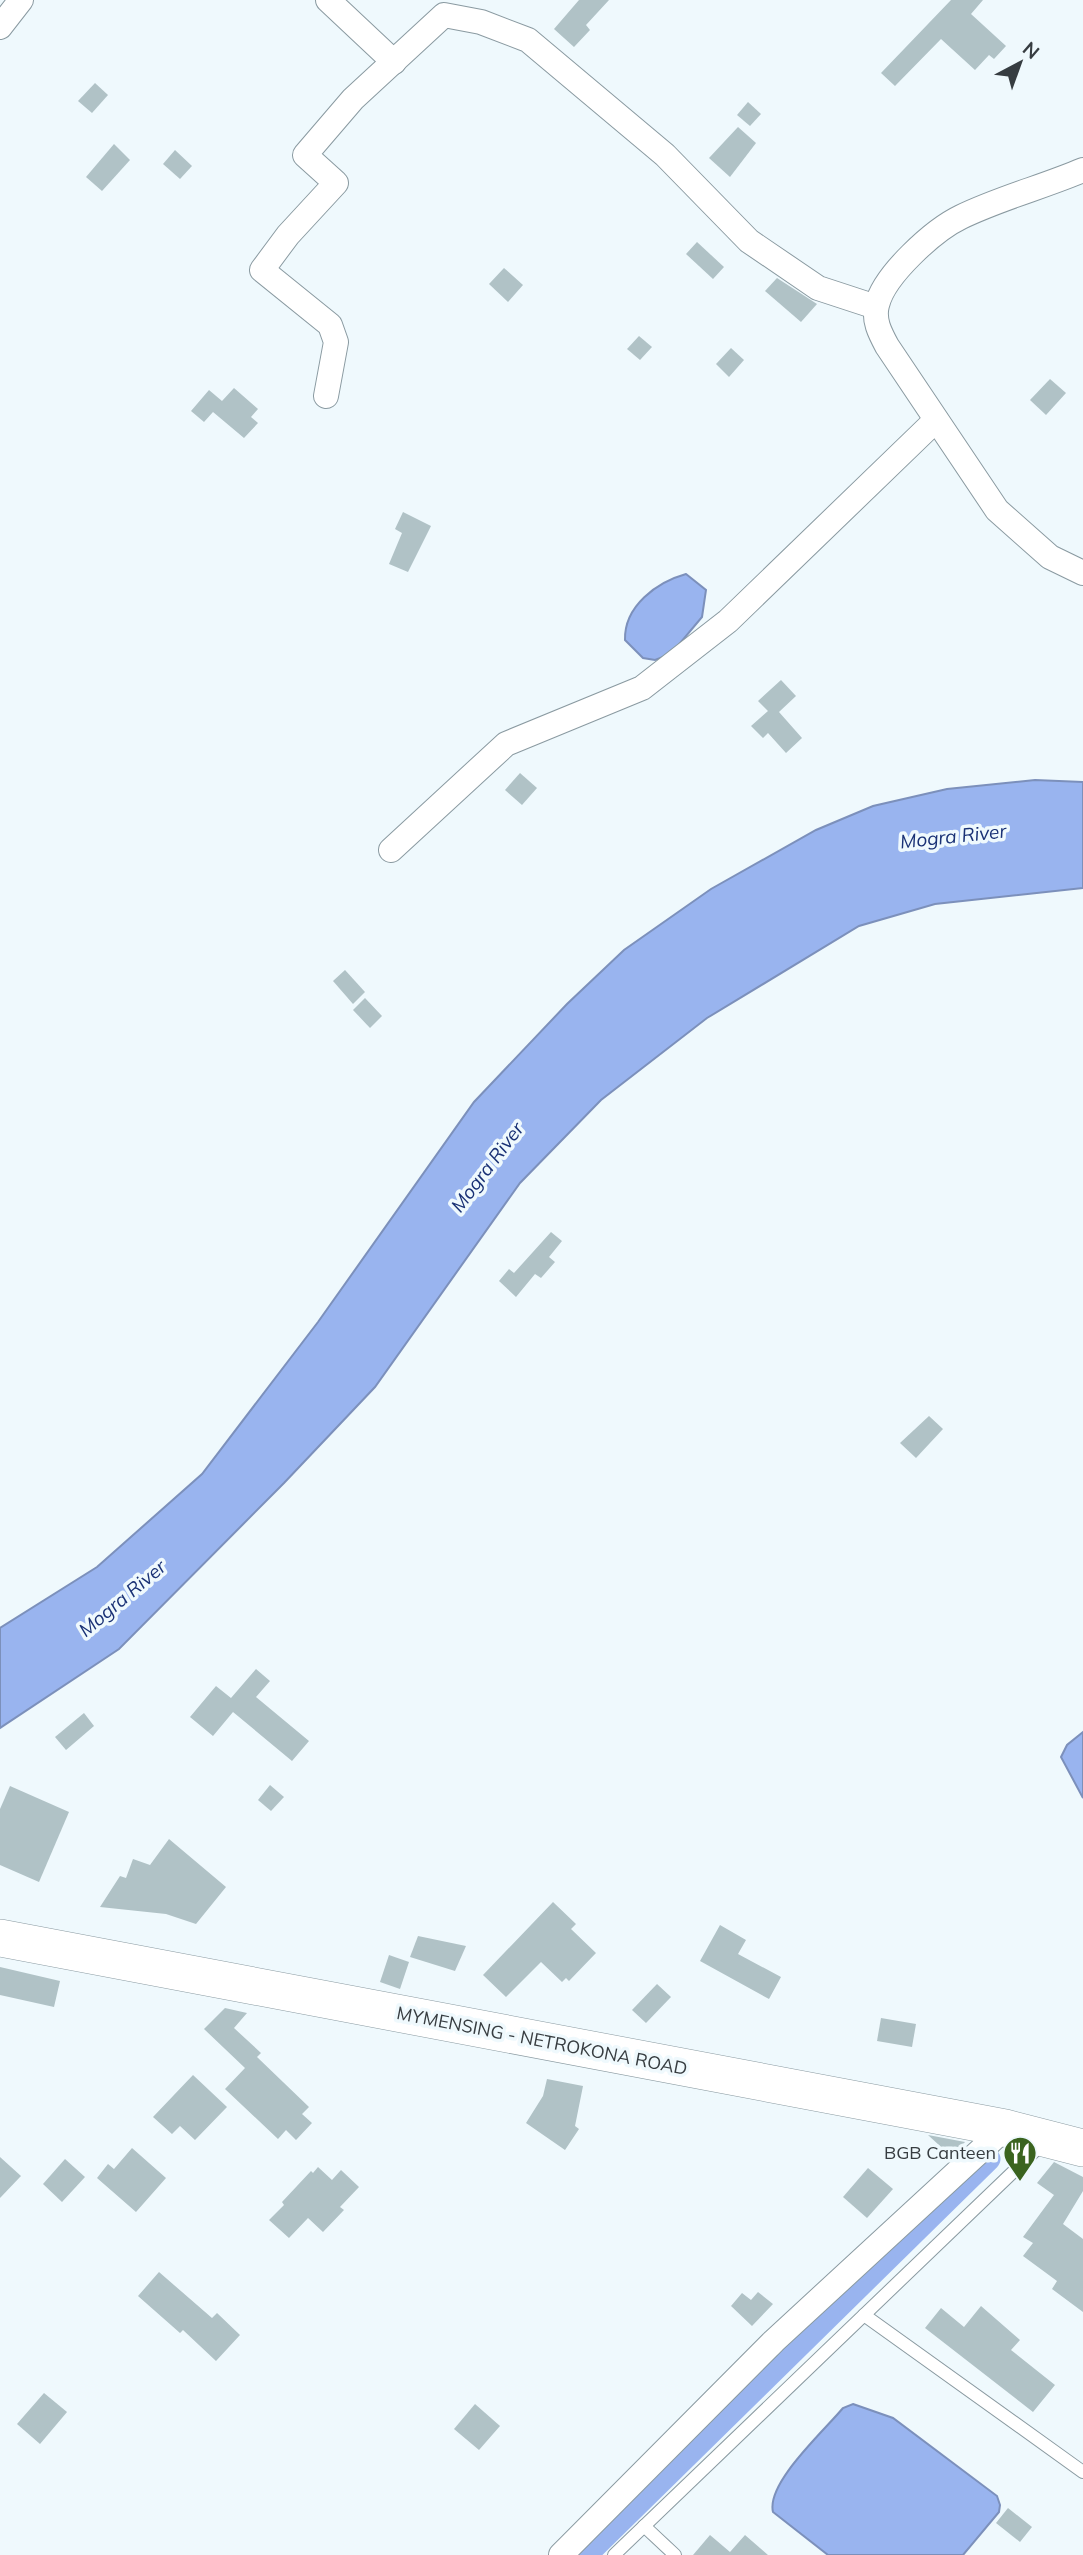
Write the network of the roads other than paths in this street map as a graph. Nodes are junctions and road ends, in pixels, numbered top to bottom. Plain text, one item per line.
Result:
1 (21, 0) edge
2 (328, 0) edge
3 (0, 27) edge
4 (394, 62) junction
5 (1083, 170) edge
6 (876, 307) junction
7 (326, 396) dead end
8 (936, 420) junction
9 (1083, 573) edge
10 (390, 850) dead end
11 (0, 1938) edge
12 (1005, 2128) junction
13 (1083, 2148) edge
14 (1083, 2154) edge
15 (864, 2315) junction
16 (1083, 2472) edge
17 (644, 2526) junction
18 (561, 2555) edge
19 (614, 2555) edge
20 (675, 2555) edge

1 - 3 street
2 - 4 street
4 - 6 street
4 - 7 street
5 - 6 street
6 - 8 street
8 - 9 street
8 - 10 street
11 - 12 main road, MYMENSING - NETROKONA ROAD
12 - 13 main road, MYMENSING - NETROKONA ROAD
12 - 18 street
14 - 15 lane
15 - 16 lane
15 - 17 lane
17 - 19 lane
17 - 20 lane

